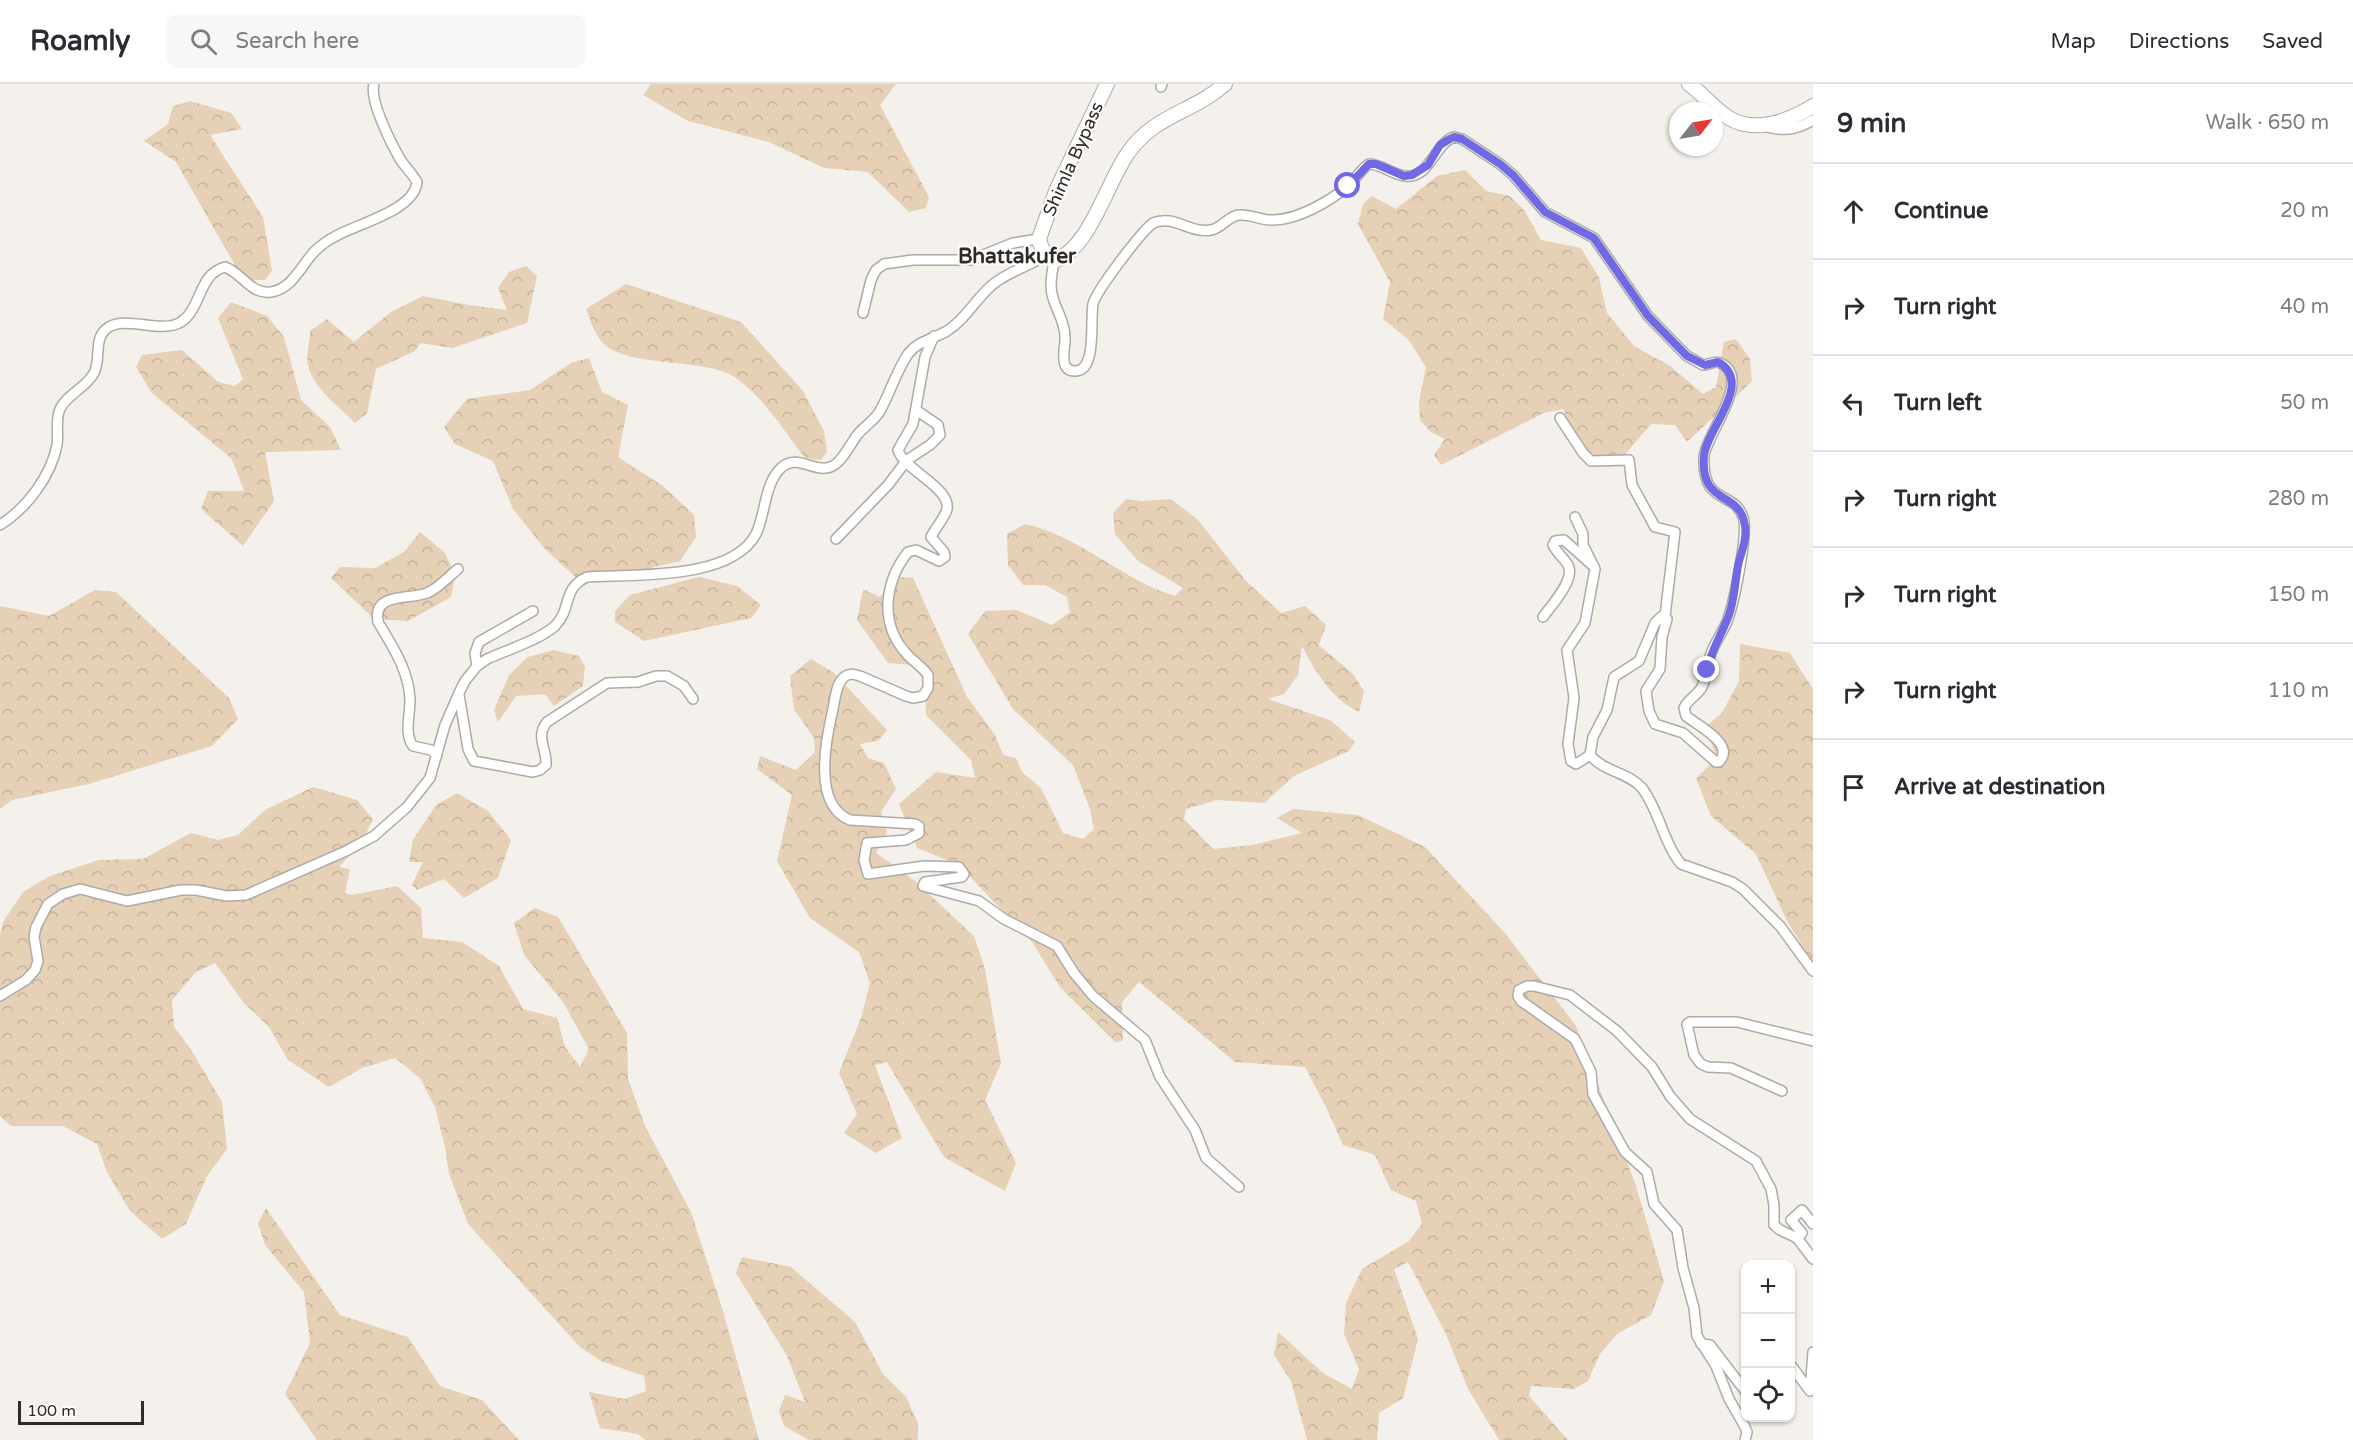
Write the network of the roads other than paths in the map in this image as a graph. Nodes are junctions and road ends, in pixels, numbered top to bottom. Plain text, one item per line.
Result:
1 (374, 84) edge
2 (1107, 84) edge
3 (1225, 84) edge
4 (1689, 84) edge
5 (1813, 106) edge
6 (1813, 120) edge
7 (1762, 125) junction
8 (1040, 243) junction
9 (1054, 261) junction
10 (863, 312) dead end
11 (934, 336) junction
12 (916, 410) junction
13 (1560, 418) dead end
14 (905, 462) junction
15 (1575, 517) dead end
16 (0, 525) edge
17 (836, 539) dead end
18 (1594, 567) junction
19 (458, 569) dead end
20 (532, 611) dead end
21 (1665, 616) junction
22 (1543, 617) dead end
23 (477, 666) junction
24 (459, 693) junction
25 (693, 699) dead end
26 (437, 755) junction
27 (1590, 755) junction
28 (1813, 971) edge
29 (0, 996) edge
30 (1813, 1041) edge
31 (1782, 1091) dead end
32 (1239, 1187) dead end
33 (1813, 1224) edge
34 (1797, 1238) junction
35 (1813, 1259) edge
36 (1701, 1344) junction
37 (1813, 1352) edge
38 (1794, 1368) edge
39 (1741, 1385) edge
40 (1745, 1440) edge

1 - 16 street
2 - 8 highway, Shimla Bypass
3 - 9 highway
4 - 7 highway
5 - 7 highway
6 - 7 street
8 - 9 highway
8 - 10 street
8 - 11 street
9 - 21 street
11 - 12 street
11 - 23 street
12 - 14 street
12 - 14 street
13 - 21 street
14 - 17 street
14 - 32 street
15 - 18 street
18 - 22 street
18 - 27 street
19 - 26 street
20 - 23 street
21 - 27 street
23 - 24 street
24 - 25 street
24 - 26 street
26 - 29 street
27 - 28 street
30 - 31 street
33 - 34 street
34 - 35 street
34 - 36 street
36 - 39 street
36 - 40 street
37 - 38 street

